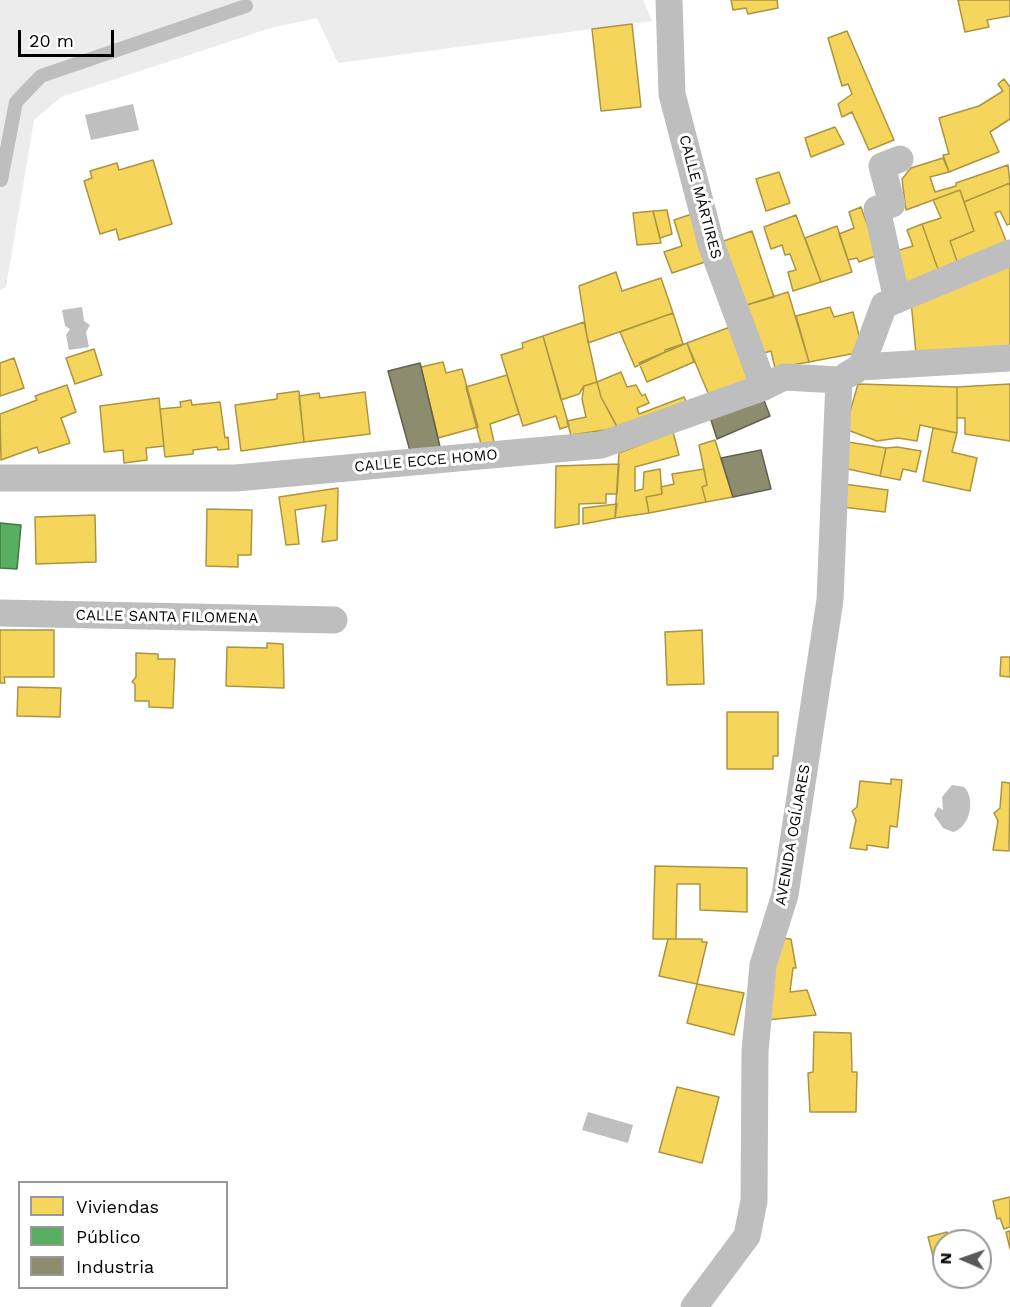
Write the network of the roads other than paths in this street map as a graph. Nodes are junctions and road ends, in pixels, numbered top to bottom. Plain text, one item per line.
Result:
1 (669, 0) edge
2 (246, 6) dead end
3 (900, 159) dead end
4 (0, 182) edge
5 (1010, 253) edge
6 (897, 300) junction
7 (1010, 358) edge
8 (850, 373) junction
9 (764, 387) junction
10 (0, 478) edge
11 (0, 613) edge
12 (334, 620) dead end
13 (694, 1307) edge

1 - 9 street, CALLE MÁRTIRES
2 - 4 lane
3 - 6 street
5 - 6 street
6 - 8 street, AVENIDA OGÍJARES
7 - 8 street, CALLE ECCE HOMO
8 - 9 street, CALLE ECCE HOMO
8 - 13 street, AVENIDA OGÍJARES
9 - 10 street, CALLE ECCE HOMO
11 - 12 street, CALLE SANTA FILOMENA

